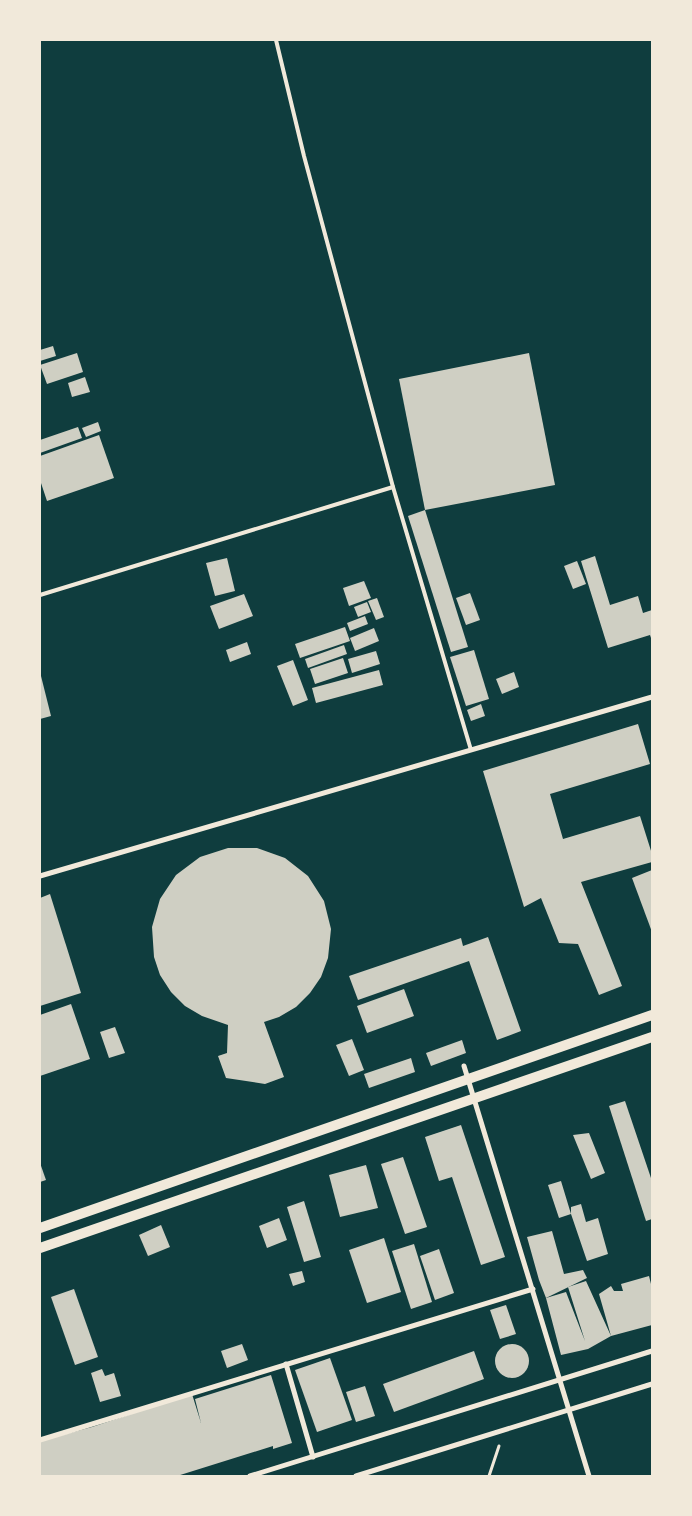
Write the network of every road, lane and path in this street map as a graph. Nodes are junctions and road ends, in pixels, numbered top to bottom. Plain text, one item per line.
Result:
1 (276, 40) edge
2 (393, 487) junction
3 (40, 596) edge
4 (652, 697) edge
5 (471, 750) junction
6 (40, 876) edge
7 (652, 1015) edge
8 (652, 1037) edge
9 (464, 1066) dead end
10 (468, 1079) junction
11 (474, 1098) junction
12 (40, 1228) edge
13 (40, 1248) edge
14 (533, 1289) junction
15 (652, 1351) edge
16 (286, 1364) junction
17 (560, 1380) junction
18 (652, 1384) edge
19 (570, 1410) junction
20 (504, 1430) junction
21 (40, 1440) edge
22 (313, 1456) junction
23 (265, 1474) edge
24 (250, 1476) edge
25 (356, 1476) edge
26 (489, 1476) edge
27 (589, 1476) edge

1 - 2 lane
2 - 3 lane
2 - 5 lane
4 - 5 street
5 - 6 street
7 - 10 main road
8 - 11 main road
9 - 10 street
10 - 11 street
10 - 12 main road
11 - 13 main road
11 - 14 street
14 - 16 street
14 - 17 street
15 - 17 street
16 - 21 street
16 - 22 street
17 - 19 street
17 - 22 street
18 - 19 street
19 - 20 street
19 - 27 street
20 - 25 street
20 - 26 path
22 - 23 street
23 - 24 street

